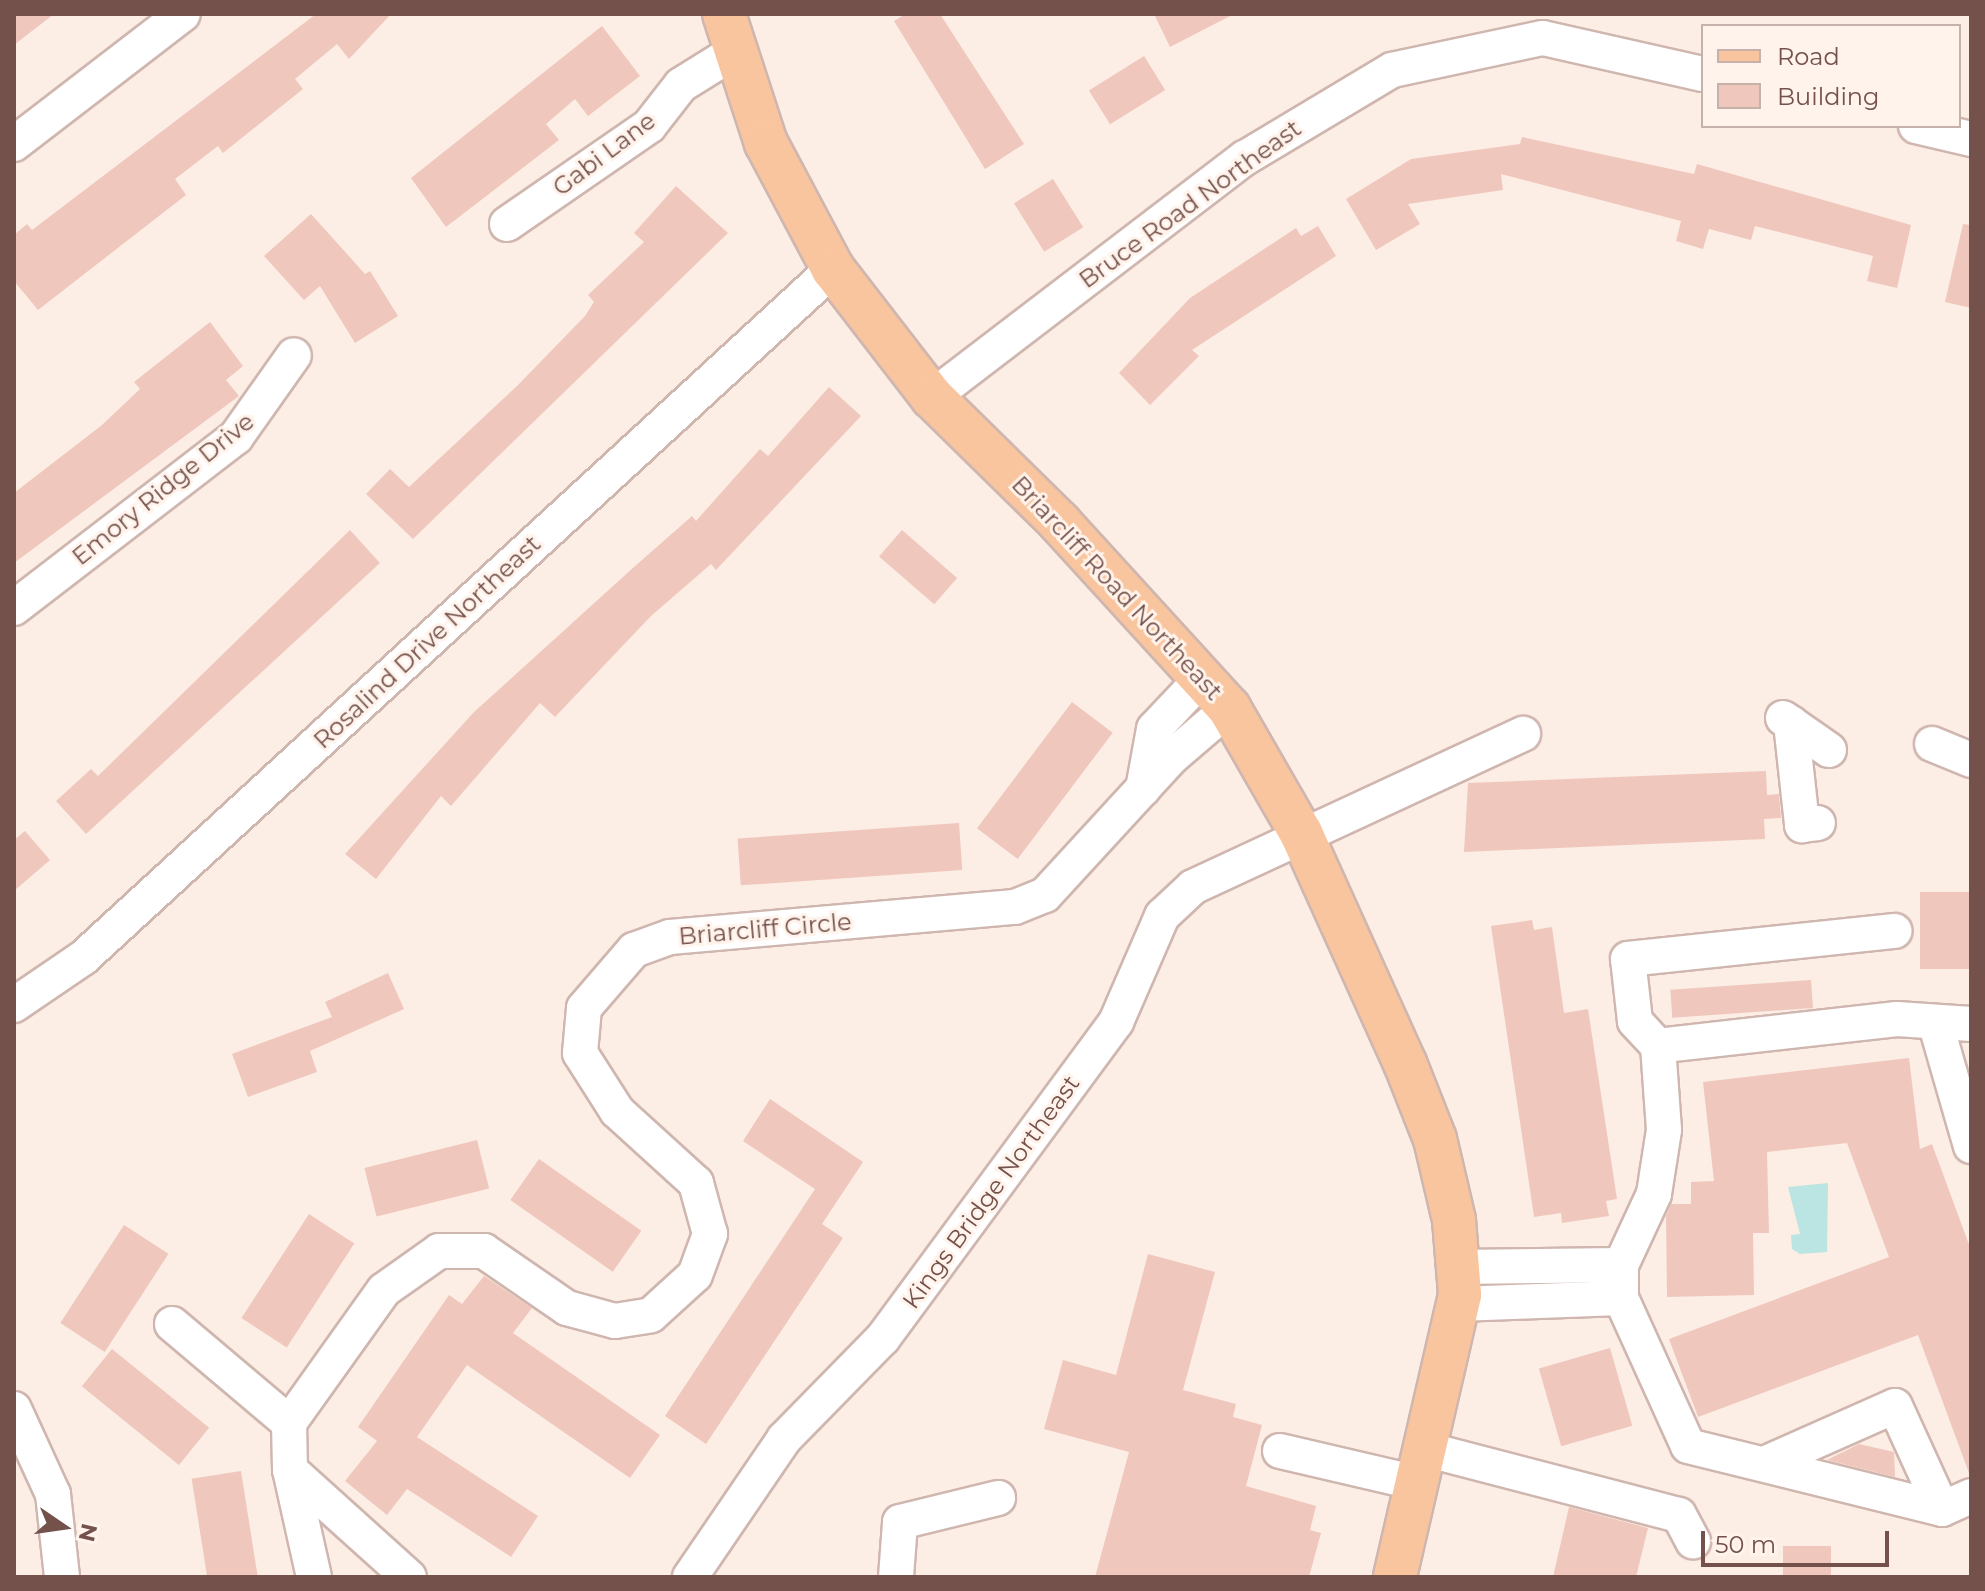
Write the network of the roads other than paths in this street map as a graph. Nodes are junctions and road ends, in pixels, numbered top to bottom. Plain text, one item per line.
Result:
1 (183, 14) edge
2 (1543, 26) edge
3 (729, 33) edge
4 (1701, 73) edge
5 (1924, 128) edge
6 (1971, 139) edge
7 (14, 144) edge
8 (507, 224) dead end
9 (833, 269) junction
10 (294, 355) dead end
11 (932, 397) junction
12 (14, 608) edge
13 (1204, 676) junction
14 (1229, 708) junction
15 (1523, 734) dead end
16 (1932, 744) dead end
17 (1829, 750) dead end
18 (1971, 760) edge
19 (1143, 789) junction
20 (1818, 823) dead end
21 (1301, 833) junction
22 (1895, 931) dead end
23 (14, 1005) edge
24 (1971, 1024) edge
25 (1936, 1025) junction
26 (1658, 1046) junction
27 (1971, 1146) edge
28 (1563, 1266) junction
29 (1621, 1281) junction
30 (1458, 1285) junction
31 (1563, 1300) junction
32 (172, 1324) dead end
33 (14, 1409) edge
34 (289, 1423) junction
35 (1280, 1451) dead end
36 (1764, 1464) junction
37 (1421, 1466) junction
38 (290, 1470) junction
39 (998, 1498) dead end
40 (1956, 1503) edge
41 (1693, 1541) dead end
42 (62, 1577) edge
43 (314, 1577) edge
44 (409, 1577) edge
45 (690, 1577) edge
46 (896, 1577) edge
47 (1395, 1577) edge

1 - 7 street
2 - 4 street, Bruce Road Northeast
2 - 11 street, Bruce Road Northeast
3 - 8 street, Gabi Lane
3 - 9 main road, Briarcliff Road Northeast
5 - 6 street
9 - 11 main road, Briarcliff Road Northeast
9 - 23 street, Rosalind Drive Northeast
10 - 12 street, Emory Ridge Drive
11 - 13 main road, Briarcliff Road Northeast
13 - 14 main road, Briarcliff Road Northeast
13 - 19 street, Briarcliff Circle
14 - 19 street, Briarcliff Circle
14 - 21 main road, Briarcliff Road Northeast
15 - 21 street, Kings Bridge Northeast
16 - 18 street
17 - 20 street
19 - 34 street, Briarcliff Circle
21 - 30 main road, Briarcliff Road Northeast
21 - 45 street, Kings Bridge Northeast
22 - 26 street
24 - 25 street
25 - 26 street
25 - 27 street
26 - 29 street
28 - 29 street
28 - 30 street
28 - 31 street
29 - 31 street
29 - 36 street
30 - 31 street
30 - 37 main road, Briarcliff Road Northeast
32 - 34 street
33 - 42 street
34 - 38 street
35 - 37 street
36 - 40 street
36 - 40 street
37 - 41 street
37 - 47 main road, Briarcliff Road Northeast
38 - 43 street
38 - 44 street
39 - 46 street

